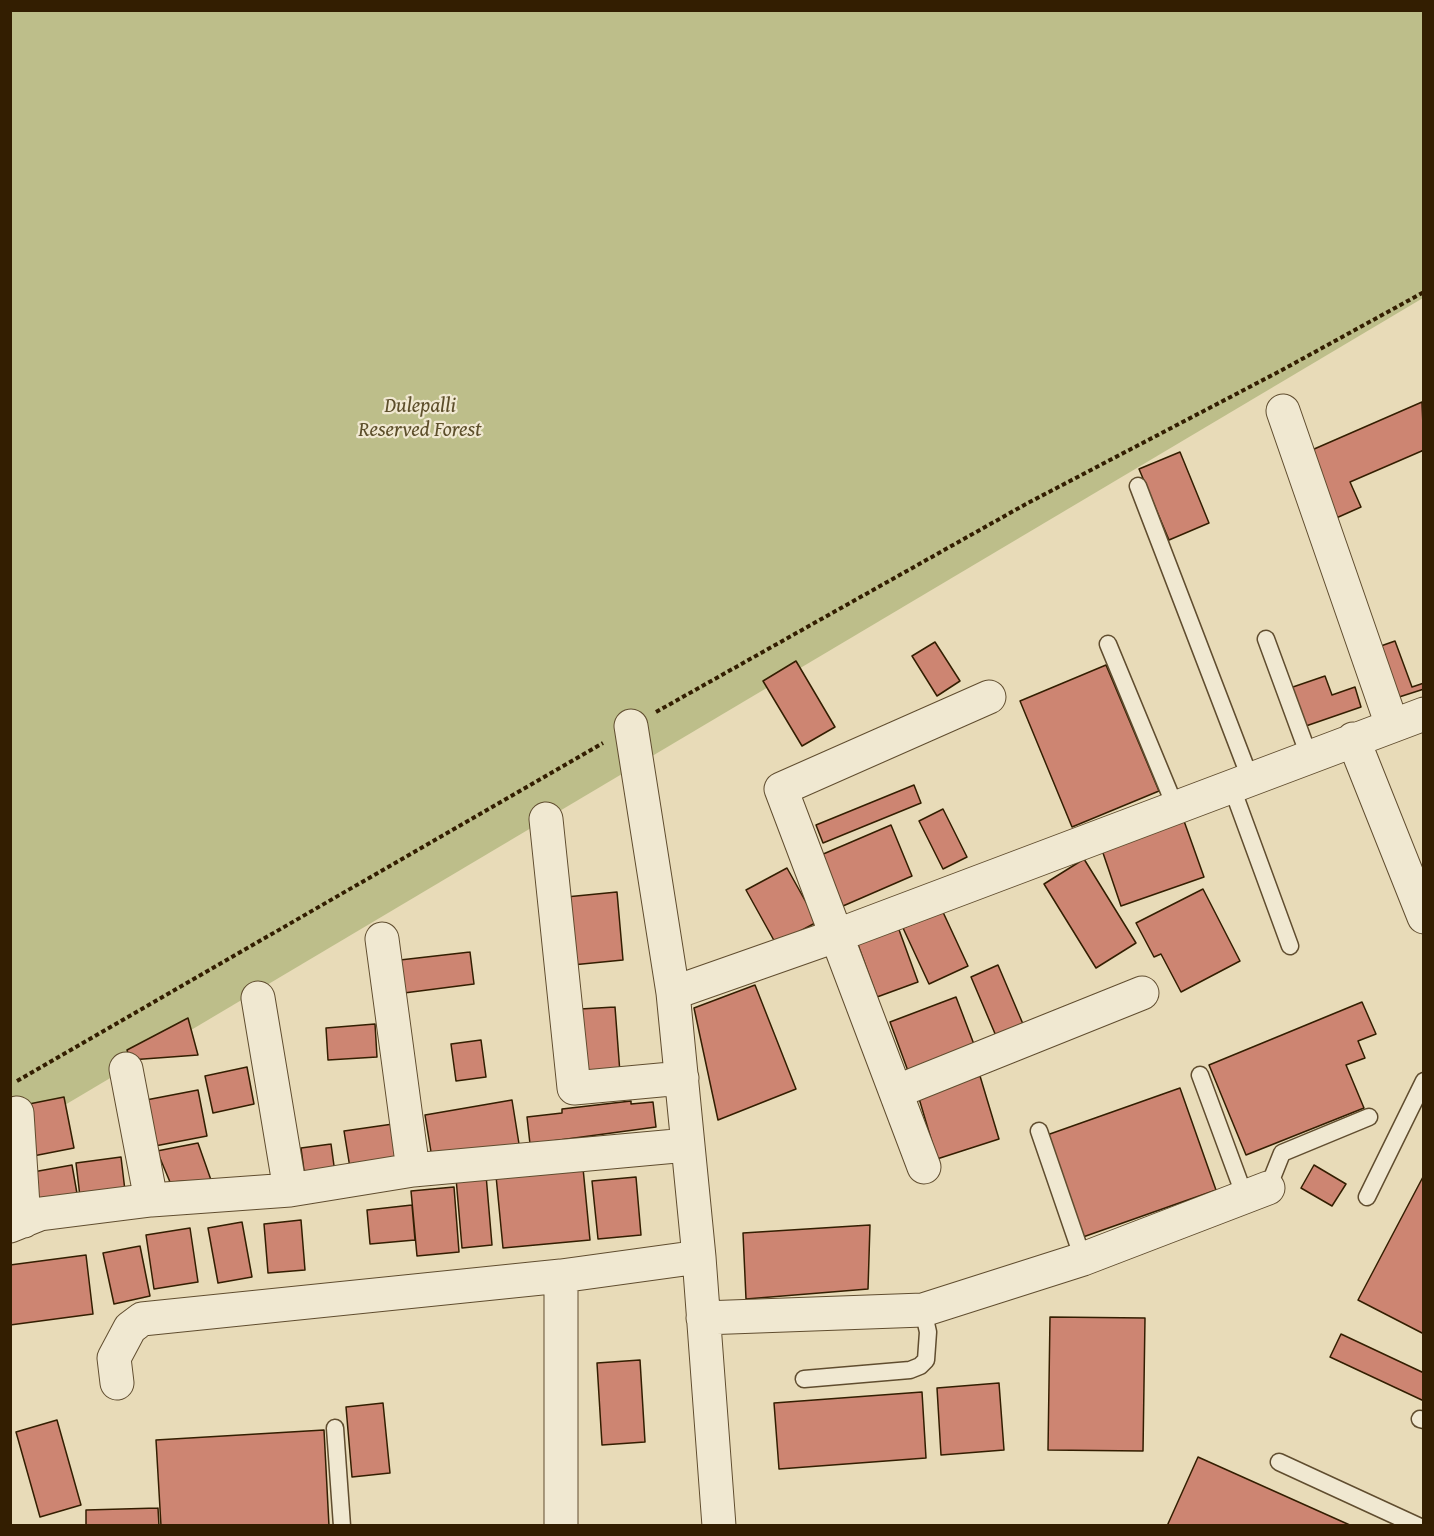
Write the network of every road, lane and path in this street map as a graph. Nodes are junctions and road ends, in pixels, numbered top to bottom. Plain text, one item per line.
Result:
1 (1424, 292) edge
2 (1283, 411) dead end
3 (1138, 486) dead end
4 (1266, 639) dead end
5 (1108, 644) dead end
6 (989, 697) dead end
7 (1424, 714) edge
8 (1392, 725) junction
9 (631, 726) junction
10 (1353, 739) junction
11 (1309, 756) junction
12 (1240, 782) junction
13 (1175, 806) junction
14 (546, 819) dead end
15 (1424, 917) edge
16 (838, 935) junction
17 (382, 939) dead end
18 (1290, 946) dead end
19 (673, 993) junction
20 (1142, 993) dead end
21 (258, 998) dead end
22 (126, 1069) dead end
23 (1200, 1075) dead end
24 (682, 1078) junction
25 (1424, 1081) edge
26 (898, 1091) junction
27 (14, 1099) edge
28 (1369, 1117) dead end
29 (1038, 1131) dead end
30 (687, 1144) junction
31 (924, 1167) dead end
32 (413, 1170) junction
33 (290, 1190) junction
34 (1257, 1192) junction
35 (1367, 1197) dead end
36 (151, 1200) junction
37 (17, 1223) edge
38 (699, 1257) junction
39 (1083, 1258) junction
40 (561, 1276) junction
41 (923, 1310) junction
42 (703, 1318) junction
43 (804, 1379) dead end
44 (117, 1383) dead end
45 (335, 1428) dead end
46 (1280, 1462) dead end
47 (342, 1526) edge
48 (561, 1526) edge
49 (719, 1526) edge
50 (1418, 1526) edge

1 - 9 path
2 - 8 street
3 - 12 lane
4 - 11 lane
5 - 13 lane
6 - 16 street
7 - 8 street
8 - 10 street
9 - 19 street
9 - 27 path
10 - 11 street
10 - 15 street
11 - 12 street
12 - 13 street
12 - 18 lane
13 - 16 street
14 - 24 street
16 - 19 street
16 - 26 street
17 - 32 street
19 - 24 street
20 - 26 street
21 - 33 street
22 - 36 street
23 - 34 lane
24 - 30 street
25 - 35 lane
26 - 31 street
27 - 37 street
28 - 34 lane
29 - 39 lane
30 - 32 street
30 - 38 street
32 - 33 street
33 - 36 street
34 - 39 street
36 - 37 street
38 - 40 street
38 - 42 street
39 - 41 street
40 - 44 street
40 - 48 street
41 - 42 street
41 - 43 lane
42 - 49 street
45 - 47 lane
46 - 50 lane

